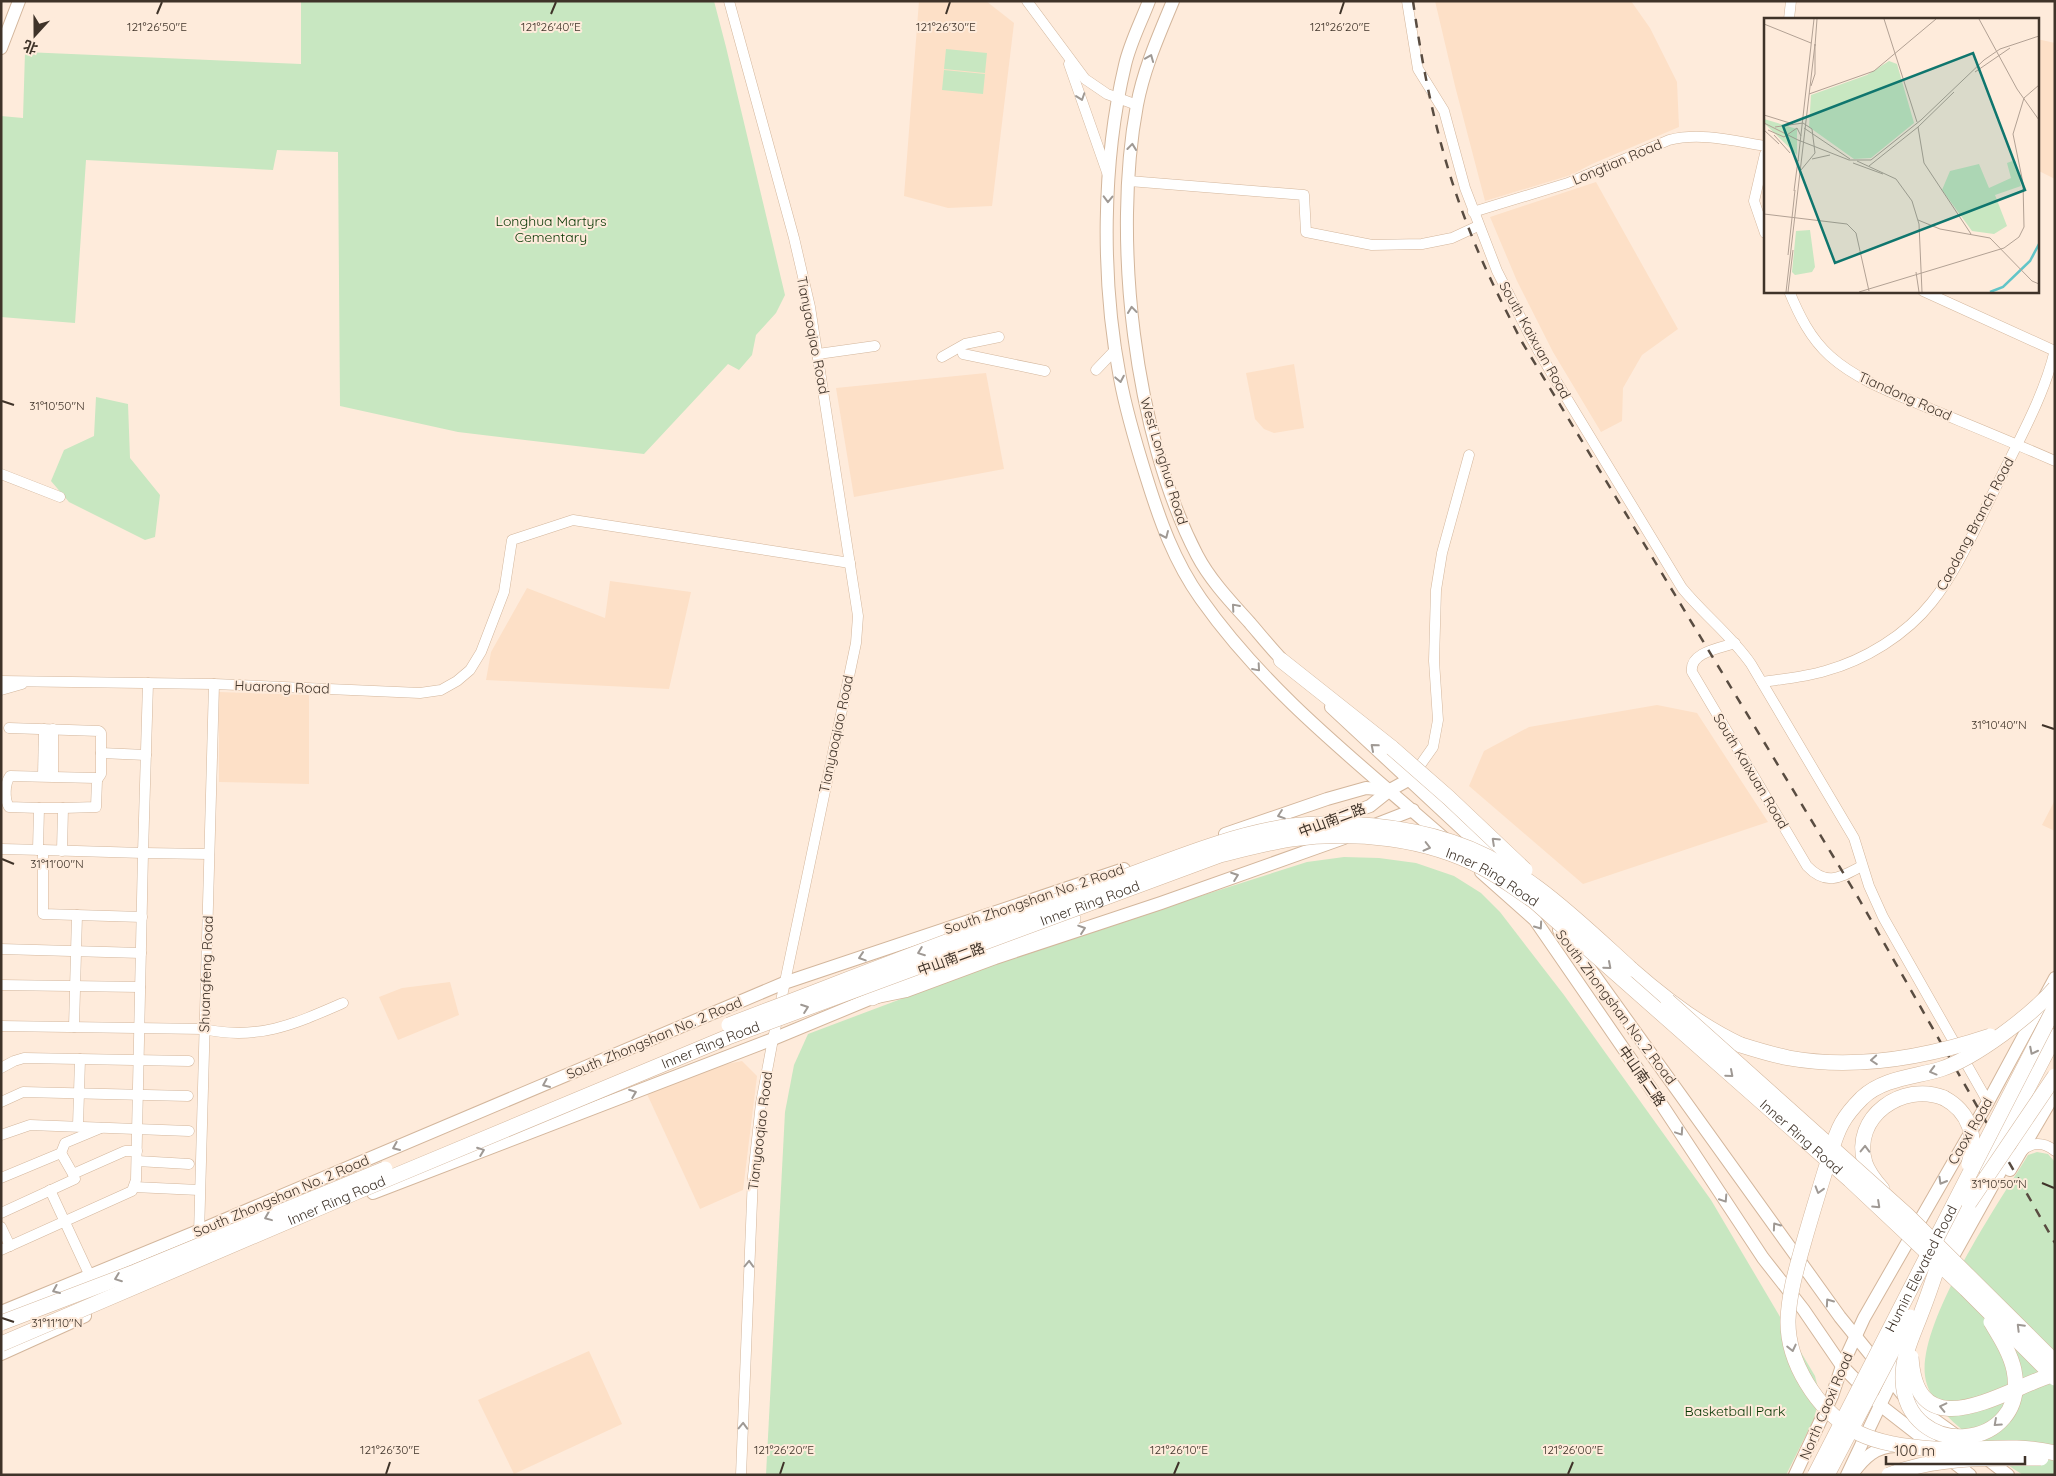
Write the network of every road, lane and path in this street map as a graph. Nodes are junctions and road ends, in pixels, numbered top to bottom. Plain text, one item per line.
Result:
1 (19, 1) edge
2 (729, 1) edge
3 (1028, 1) edge
4 (1149, 1) edge
5 (1173, 1) edge
6 (1407, 1) edge
7 (1792, 1) edge
8 (1789, 18) edge
9 (1, 48) edge
10 (1064, 51) junction
11 (1118, 99) junction
12 (1137, 105) junction
13 (1764, 146) edge
14 (1764, 158) edge
15 (1108, 178) junction
16 (1129, 181) junction
17 (1473, 212) junction
18 (1761, 218) edge
19 (1478, 226) junction
20 (1789, 292) edge
21 (1925, 292) edge
22 (999, 337) dead end
23 (875, 346) dead end
24 (1116, 349) junction
25 (2055, 351) edge
26 (818, 354) junction
27 (963, 354) dead end
28 (942, 357) dead end
29 (1096, 370) dead end
30 (1045, 371) dead end
31 (2017, 445) junction
32 (1469, 455) dead end
33 (2055, 461) edge
34 (1, 474) edge
35 (60, 497) dead end
36 (850, 563) junction
37 (1735, 643) junction
38 (1281, 660) junction
39 (1, 681) edge
40 (34, 681) junction
41 (1762, 682) junction
42 (148, 683) junction
43 (214, 684) junction
44 (1, 690) edge
45 (9, 728) dead end
46 (49, 729) junction
47 (101, 753) junction
48 (146, 755) junction
49 (48, 776) junction
50 (1410, 779) junction
51 (98, 780) junction
52 (1390, 790) junction
53 (39, 808) junction
54 (63, 808) junction
55 (1413, 810) junction
56 (2, 849) edge
57 (41, 850) junction
58 (62, 851) junction
59 (144, 853) junction
60 (209, 854) junction
61 (1862, 866) junction
62 (1154, 880) junction
63 (1567, 912) junction
64 (76, 915) junction
65 (142, 917) junction
66 (1, 949) edge
67 (76, 951) junction
68 (141, 953) junction
69 (2055, 978) edge
70 (784, 983) junction
71 (1, 985) edge
72 (75, 986) junction
73 (140, 987) junction
74 (2055, 988) edge
75 (872, 998) junction
76 (1668, 1001) junction
77 (343, 1003) dead end
78 (2055, 1007) edge
79 (1, 1026) edge
80 (74, 1027) junction
81 (139, 1028) junction
82 (204, 1029) junction
83 (2006, 1030) junction
84 (2055, 1036) edge
85 (773, 1039) junction
86 (80, 1059) junction
87 (138, 1060) junction
88 (189, 1061) dead end
89 (1, 1068) edge
90 (2055, 1074) edge
91 (79, 1093) junction
92 (2055, 1093) edge
93 (138, 1094) junction
94 (188, 1096) dead end
95 (2055, 1097) edge
96 (1, 1102) edge
97 (1988, 1102) junction
98 (2031, 1116) junction
99 (57, 1125) junction
100 (78, 1126) junction
101 (104, 1127) junction
102 (137, 1127) junction
103 (189, 1131) dead end
104 (1, 1135) edge
105 (63, 1148) junction
106 (2055, 1151) edge
107 (2019, 1155) junction
108 (137, 1156) junction
109 (189, 1164) dead end
110 (73, 1174) junction
111 (1, 1178) edge
112 (134, 1187) junction
113 (50, 1190) junction
114 (199, 1190) junction
115 (1964, 1199) junction
116 (1896, 1205) junction
117 (1, 1213) edge
118 (64, 1222) junction
119 (1, 1227) edge
120 (198, 1231) junction
121 (5, 1248) edge
122 (1947, 1256) junction
123 (207, 1263) junction
124 (90, 1276) junction
125 (1966, 1289) junction
126 (1, 1312) edge
127 (1, 1323) edge
128 (1918, 1323) junction
129 (1856, 1337) junction
130 (1, 1344) edge
131 (1, 1354) edge
132 (2055, 1362) edge
133 (1842, 1366) junction
134 (2055, 1376) edge
135 (1891, 1382) junction
136 (1880, 1405) junction
137 (2055, 1453) edge
138 (1946, 1455) junction
139 (2055, 1459) edge
140 (741, 1475) edge
141 (1795, 1475) edge
142 (1815, 1475) edge
143 (1827, 1475) edge
144 (1847, 1475) edge
145 (1852, 1475) edge
146 (1889, 1475) edge
147 (1970, 1475) edge
148 (2008, 1475) edge

1 - 9 main road
2 - 26 street, Tianyaoqiao Road
3 - 10 street
4 - 11 main road, West Longhua Road
12 -> 5 main road, West Longhua Road
6 - 17 street, South Kaixuan Road
7 - 8 street
10 - 11 street
10 -> 15 street
11 - 12 street
11 - 15 main road, West Longhua Road
16 -> 12 main road, West Longhua Road
13 - 17 street, Longtian Road
14 - 18 street
15 -> 24 main road, West Longhua Road
16 - 19 street
38 -> 16 main road, West Longhua Road
17 - 19 street, South Kaixuan Road
19 - 37 street, South Kaixuan Road
20 - 31 street, Tiandong Road
21 - 25 street
22 - 28 street
23 - 26 street
24 - 29 street
24 -> 52 main road, West Longhua Road
25 - 31 street, Caodong Branch Road
26 - 36 street, Tianyaoqiao Road
27 - 30 street
31 - 33 street, Tiandong Road
31 - 41 street, Caodong Branch Road
32 - 50 street
34 - 35 street
36 - 43 street, Huarong Road
36 - 70 street, Tianyaoqiao Road
37 - 41 street, South Kaixuan Road
37 - 61 street, South Kaixuan Road
50 -> 38 main road, West Longhua Road
63 -> 38 highway, bridge
39 - 40 street, Huarong Road
40 - 42 street, Huarong Road
40 - 44 street
41 - 61 street, South Kaixuan Road
42 - 43 street, Huarong Road
42 - 48 street
43 - 60 street, Shuangfeng Road
45 - 46 street
46 - 47 street
46 - 49 street
47 - 48 street
47 - 51 street
48 - 59 street
49 - 51 street
49 - 53 street
50 - 52 main road
129 -> 50 main road, South Zhongshan No. 2 Road
51 - 54 street
52 - 55 main road
52 -> 70 main road, South Zhongshan No. 2 Road
52 - 75 main road, 中山南二路
53 - 54 street
53 - 57 street
54 - 58 street
75 -> 55 main road
55 -> 133 main road, South Zhongshan No. 2 Road
56 - 57 street
57 - 58 street
57 - 64 street
58 - 59 street
59 - 60 street
59 - 65 street
60 - 82 street, Shuangfeng Road
61 - 97 street, South Kaixuan Road
62 - 75 highway
62 -> 125 highway, Inner Ring Road, bridge
130 -> 62 highway, Inner Ring Road, bridge
63 - 76 highway, Inner Ring Road, bridge
63 -> 127 highway, Inner Ring Road, bridge
64 - 65 street
64 - 67 street
65 - 68 street
66 - 67 street
67 - 68 street
67 - 72 street
68 - 73 street
69 - 97 main road, Caoxi Road
70 - 85 street, Tianyaoqiao Road
70 -> 120 main road, South Zhongshan No. 2 Road
71 - 72 street
72 - 73 street
72 - 80 street
73 - 81 street
74 - 83 highway, bridge
75 - 85 main road
83 -> 76 highway, bridge
76 - 116 highway, Inner Ring Road, bridge
77 - 82 street
78 -> 115 highway, Humin Elevated Road, bridge
79 - 80 street
80 - 81 street
81 - 82 street
81 - 87 street
82 - 114 street, Shuangfeng Road
83 -> 137 highway, bridge
84 - 115 highway, Humin Elevated Road, bridge
123 -> 85 main road
140 -> 85 street, Tianyaoqiao Road
86 - 87 street
86 - 89 street
86 - 91 street
87 - 88 street
87 - 93 street
90 - 98 main road
90 - 115 highway, bridge
91 - 93 street
91 - 96 street
91 - 100 street
92 - 95 street
92 - 98 main road
92 - 107 main road
93 - 94 street
93 - 102 street
97 -> 129 main road, Caoxi Road
98 - 122 main road
99 - 100 street
99 - 104 street
99 - 105 street
100 - 101 street
101 - 102 street
101 - 105 street
102 - 103 street
102 - 108 street
105 - 110 street
105 - 111 street
106 - 107 street
107 - 122 main road
108 - 109 street
108 - 110 street
108 - 112 street
110 - 113 street
112 - 114 street
112 - 118 street
113 - 117 street
113 - 118 street
114 - 120 street, Shuangfeng Road
116 -> 115 highway, bridge
115 - 122 highway, bridge
115 - 142 highway, Humin Elevated Road, bridge
132 -> 116 highway, Inner Ring Road, bridge
118 - 121 street
118 - 124 street
119 - 121 street
120 - 123 street, Shuangfeng Road
120 - 124 main road, South Zhongshan No. 2 Road
122 - 128 highway, bridge
122 - 135 main road
122 - 143 highway, bridge
123 - 131 main road
124 -> 126 main road, South Zhongshan No. 2 Road
125 -> 128 highway, bridge
125 - 134 highway, Inner Ring Road, bridge
134 -> 128 highway, bridge
129 - 133 main road, North Caoxi Road
129 - 135 main road, South Zhongshan No. 2 Road
133 - 136 main road, South Zhongshan No. 2 Road
133 - 141 main road, North Caoxi Road
135 - 136 main road
135 - 148 main road, South Zhongshan No. 2 Road
136 - 138 main road, South Zhongshan No. 2 Road
136 - 144 main road
138 - 145 main road
138 - 147 main road, South Zhongshan No. 2 Road
139 - 146 highway, bridge

